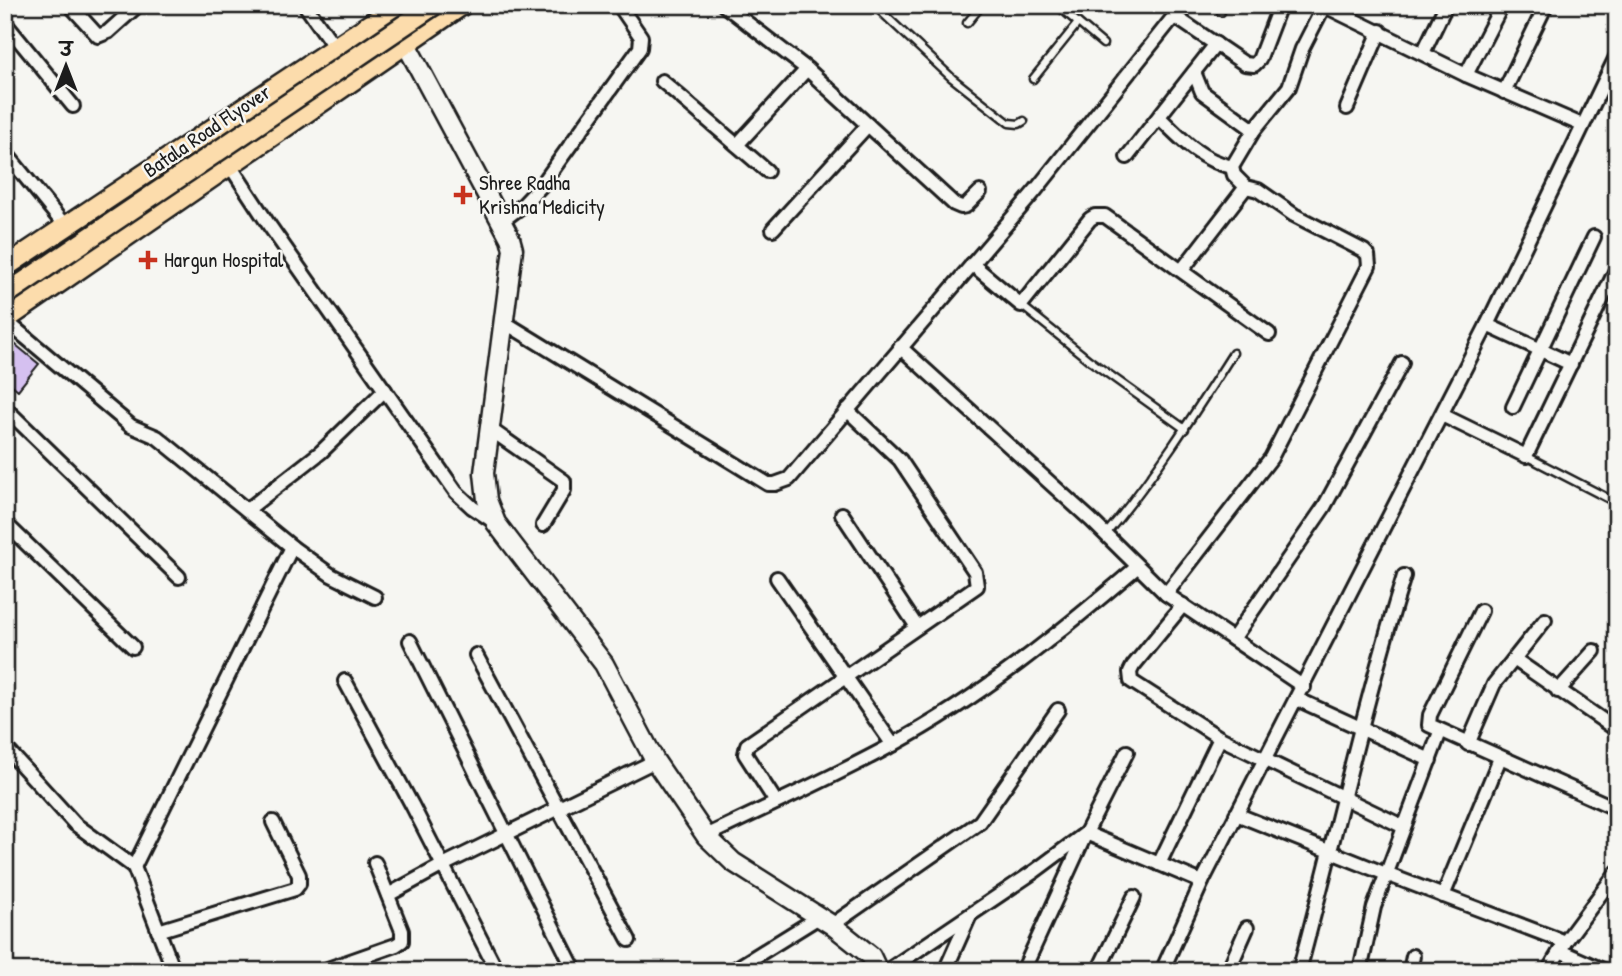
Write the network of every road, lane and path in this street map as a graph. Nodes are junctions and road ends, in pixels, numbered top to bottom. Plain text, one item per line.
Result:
1 (70, 5) edge
2 (138, 5) edge
3 (305, 5) edge
4 (434, 5) edge
5 (462, 5) edge
6 (619, 5) edge
7 (724, 5) edge
8 (874, 5) edge
9 (982, 5) edge
10 (1057, 5) edge
11 (1280, 5) edge
12 (1324, 5) edge
13 (1446, 5) edge
14 (1503, 5) edge
15 (1546, 5) edge
16 (393, 9) edge
17 (967, 23) dead end
18 (1078, 23) junction
19 (7, 28) edge
20 (1380, 32) junction
21 (407, 43) junction
22 (1103, 44) dead end
23 (1216, 44) junction
24 (336, 49) junction
25 (1423, 53) junction
26 (1617, 55) edge
27 (807, 69) junction
28 (1194, 72) junction
29 (1466, 75) junction
30 (1033, 79) dead end
31 (662, 80) dead end
32 (1504, 92) junction
33 (74, 106) dead end
34 (1347, 108) dead end
35 (1158, 117) junction
36 (1024, 121) dead end
37 (868, 125) junction
38 (1582, 125) junction
39 (1254, 130) junction
40 (737, 145) junction
41 (5, 152) edge
42 (1127, 158) dead end
43 (229, 164) junction
44 (1232, 167) junction
45 (767, 171) dead end
46 (1246, 187) junction
47 (980, 192) dead end
48 (502, 221) junction
49 (65, 226) junction
50 (773, 229) dead end
51 (1594, 237) dead end
52 (972, 264) junction
53 (5, 267) edge
54 (1182, 270) junction
55 (1615, 271) dead end
56 (5, 295) edge
57 (1021, 305) junction
58 (5, 320) edge
59 (504, 321) junction
60 (1488, 325) junction
61 (1269, 334) dead end
62 (900, 347) junction
63 (1540, 350) junction
64 (1233, 353) dead end
65 (1402, 363) dead end
66 (1571, 364) junction
67 (385, 390) junction
68 (1513, 407) dead end
69 (5, 408) edge
70 (847, 411) junction
71 (1442, 415) junction
72 (490, 429) junction
73 (1185, 429) junction
74 (1526, 456) junction
75 (1617, 503) edge
76 (247, 510) junction
77 (842, 514) dead end
78 (5, 523) edge
79 (496, 523) junction
80 (542, 525) dead end
81 (1106, 534) junction
82 (292, 547) junction
83 (1137, 568) junction
84 (179, 576) dead end
85 (1404, 576) dead end
86 (777, 578) dead end
87 (1166, 594) junction
88 (375, 597) dead end
89 (1183, 605) junction
90 (1481, 611) dead end
91 (1545, 620) dead end
92 (918, 627) junction
93 (1233, 639) junction
94 (410, 641) dead end
95 (133, 647) dead end
96 (1594, 651) dead end
97 (476, 655) dead end
98 (1514, 659) junction
99 (845, 676) junction
100 (345, 681) dead end
101 (1304, 687) junction
102 (1558, 691) junction
103 (1297, 699) junction
104 (1058, 710) dead end
105 (1362, 729) junction
106 (1617, 730) edge
107 (1440, 732) junction
108 (1220, 738) junction
109 (1468, 744) junction
110 (893, 745) junction
111 (5, 747) edge
112 (1127, 752) dead end
113 (1500, 758) junction
114 (1264, 760) junction
115 (1430, 760) junction
116 (655, 761) junction
117 (1345, 799) junction
118 (776, 802) junction
119 (560, 809) junction
120 (1617, 809) edge
121 (1236, 814) junction
122 (273, 822) dead end
123 (1404, 827) junction
124 (1086, 833) junction
125 (508, 835) junction
126 (706, 836) junction
127 (1331, 852) junction
128 (375, 863) dead end
129 (1158, 864) junction
130 (443, 865) junction
131 (134, 867) junction
132 (1617, 872) edge
133 (1386, 874) junction
134 (1202, 883) junction
135 (388, 895) junction
136 (1134, 897) dead end
137 (1443, 897) junction
138 (970, 915) junction
139 (825, 921) junction
140 (1247, 928) dead end
141 (158, 931) junction
142 (629, 940) dead end
143 (1562, 946) junction
144 (1413, 956) dead end
145 (890, 970) edge
146 (174, 971) edge
147 (322, 971) edge
148 (497, 971) edge
149 (575, 971) edge
150 (732, 971) edge
151 (945, 971) edge
152 (1023, 971) edge
153 (1098, 971) edge
154 (1162, 971) edge
155 (1228, 971) edge
156 (1299, 971) edge
157 (1360, 971) edge
158 (1410, 971) edge
159 (1548, 971) edge
160 (1605, 971) edge

1 - 2 street
3 - 24 street
4 - 56 main road, Batala Road Flyover, bridge
5 - 21 main road
6 - 48 street
7 - 27 street
8 - 36 lane
9 - 17 lane
10 - 18 lane
11 - 23 street
12 - 20 street
12 - 39 street
13 - 25 street
14 - 29 street
15 - 32 street
16 - 21 street
16 - 24 main road
18 - 22 lane
18 - 30 lane
19 - 33 street
20 - 25 street
20 - 34 street
21 - 43 main road
21 - 48 street
23 - 28 street
23 - 52 street
24 - 49 main road
25 - 29 street
26 - 38 street
27 - 37 street
27 - 40 street
28 - 35 street
28 - 39 street
29 - 32 street
31 - 40 street
32 - 38 street
35 - 42 street
35 - 44 street
37 - 47 street
37 - 50 street
38 - 60 street
39 - 44 street
40 - 45 street
41 - 49 street
43 - 58 main road
43 - 67 street
44 - 46 street
46 - 54 street
46 - 87 street
48 - 59 street
49 - 53 main road
51 - 63 street
52 - 57 street
52 - 62 street
54 - 57 street
54 - 61 street
55 - 66 street
57 - 73 lane
58 - 76 street
59 - 70 street
59 - 72 street
60 - 63 street
60 - 71 street
62 - 70 street
62 - 81 street
63 - 66 street
63 - 68 street
64 - 73 lane
65 - 93 street
66 - 74 street
67 - 76 street
67 - 79 street
69 - 84 street
70 - 92 street
71 - 74 street
71 - 101 street
72 - 79 street
72 - 80 street
73 - 81 lane
74 - 75 lane
76 - 82 street
77 - 92 street
78 - 95 street
79 - 116 street
81 - 83 street
82 - 88 street
82 - 131 street
83 - 87 street
83 - 110 street
85 - 105 street
86 - 99 street
87 - 89 street
89 - 93 street
89 - 108 street
90 - 107 street
91 - 98 street
92 - 99 street
93 - 101 street
94 - 125 street
96 - 102 street
97 - 119 street
98 - 102 street
98 - 109 street
99 - 110 street
99 - 118 street
100 - 130 street
101 - 103 street
102 - 106 street
103 - 105 street
103 - 114 street
104 - 139 street
105 - 115 street
105 - 117 street
107 - 109 street
107 - 115 street
108 - 114 street
108 - 129 street
109 - 113 street
110 - 118 street
111 - 131 street
112 - 124 street
113 - 120 street
113 - 137 street
114 - 117 street
114 - 121 street
115 - 123 street
116 - 119 street
116 - 126 street
117 - 123 street
117 - 127 street
118 - 126 street
119 - 125 street
119 - 142 street
121 - 127 street
121 - 134 street
122 - 141 street
123 - 133 street
124 - 129 street
124 - 138 street
124 - 152 street
125 - 130 street
125 - 149 street
126 - 139 street
127 - 133 street
127 - 156 street
128 - 135 street
129 - 134 street
130 - 135 street
130 - 148 street
131 - 141 street
132 - 143 street
133 - 137 street
133 - 157 street
134 - 154 street
135 - 147 street
136 - 153 street
137 - 143 street
138 - 145 street
138 - 151 street
139 - 145 street
139 - 150 street
140 - 155 street
141 - 146 street
143 - 159 street
143 - 160 street
144 - 158 street

